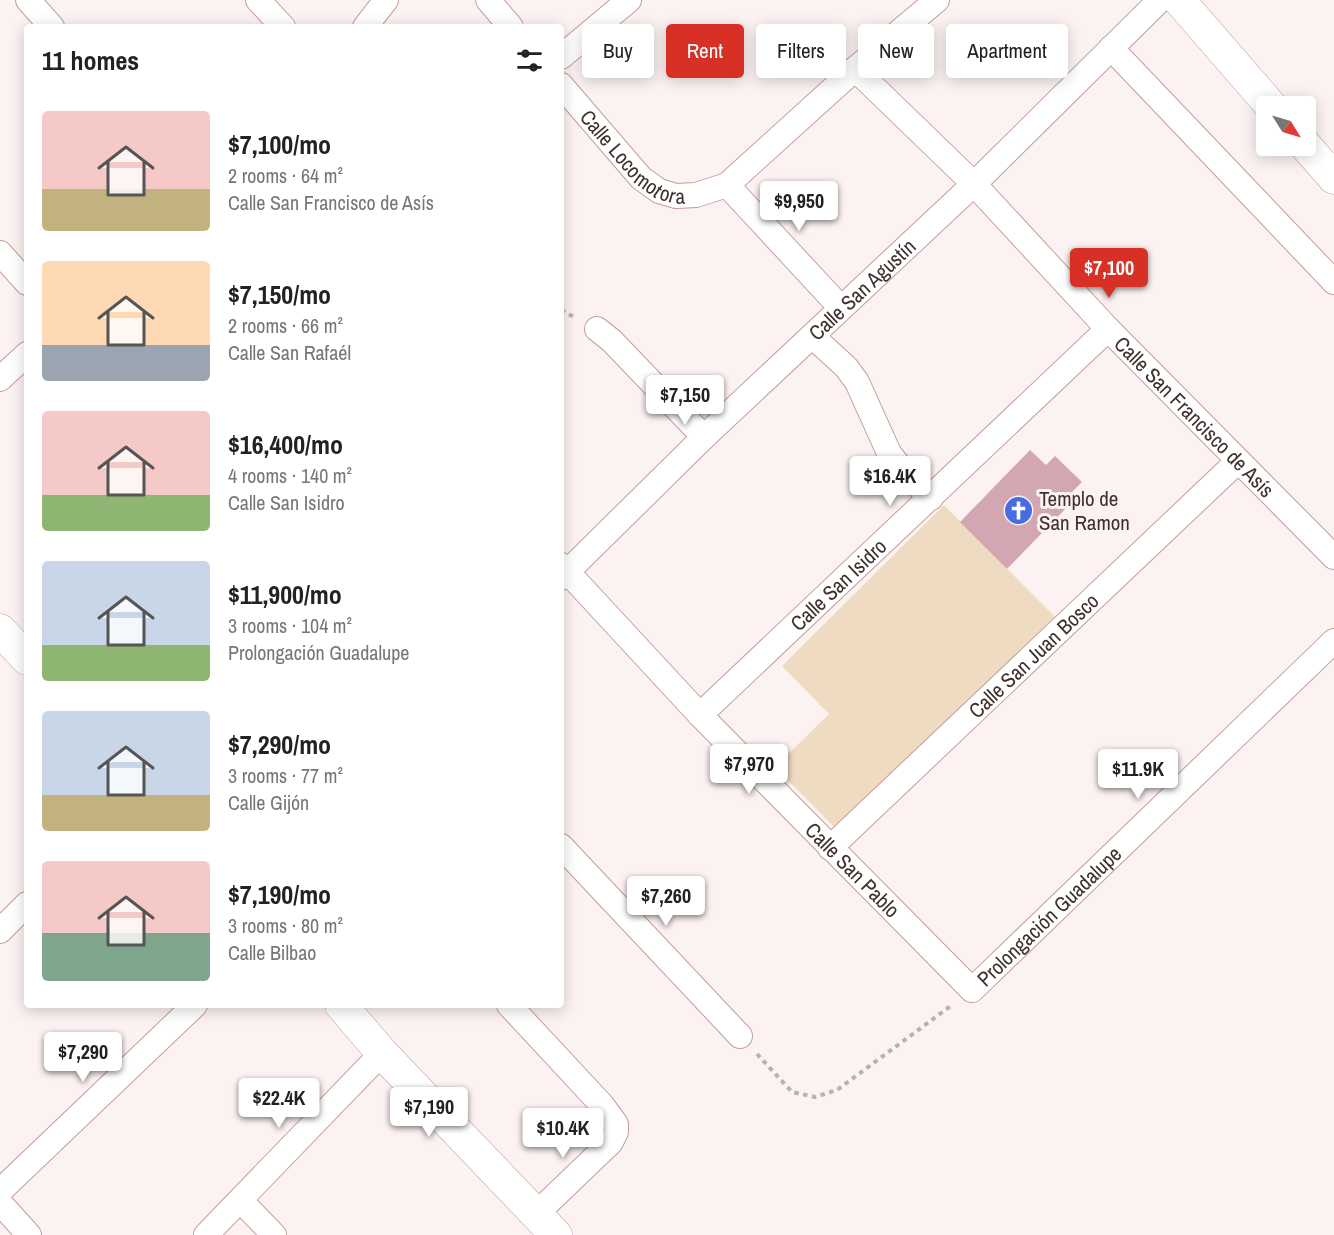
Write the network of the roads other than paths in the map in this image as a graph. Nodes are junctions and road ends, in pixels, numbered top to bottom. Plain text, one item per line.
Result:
1 (28, 0) edge
2 (258, 0) edge
3 (386, 0) edge
4 (488, 0) edge
5 (629, 0) edge
6 (937, 0) edge
7 (1160, 0) edge
8 (1179, 0) edge
9 (49, 24) edge
10 (280, 24) edge
11 (367, 24) edge
12 (508, 24) edge
13 (1111, 48) junction
14 (564, 54) edge
15 (855, 69) junction
16 (564, 89) edge
17 (1262, 96) edge
18 (1315, 156) edge
19 (1334, 178) edge
20 (974, 184) junction
21 (727, 185) junction
22 (0, 253) edge
23 (24, 280) edge
24 (1334, 282) edge
25 (841, 308) junction
26 (597, 329) dead end
27 (1108, 329) junction
28 (812, 336) junction
29 (24, 357) edge
30 (0, 379) edge
31 (704, 437) junction
32 (1238, 461) junction
33 (931, 498) junction
34 (1334, 557) edge
35 (564, 571) edge
36 (564, 573) edge
37 (1334, 641) edge
38 (700, 715) junction
39 (830, 848) junction
40 (564, 849) edge
41 (24, 907) edge
42 (1, 929) edge
43 (972, 990) joint
44 (192, 1008) edge
45 (344, 1008) edge
46 (512, 1008) edge
47 (740, 1036) road end
48 (382, 1053) junction
49 (0, 1191) edge
50 (240, 1200) junction
51 (0, 1203) edge
52 (546, 1225) edge
53 (29, 1235) edge
54 (206, 1235) edge
55 (274, 1235) edge

1 - 9 street
2 - 10 street
3 - 11 street
4 - 12 street
5 - 14 street
6 - 15 street, Calle Locomotora
7 - 13 street, Calle San Agustín
8 - 17 street
13 - 20 street, Calle San Agustín
13 - 24 street
15 - 20 street, Calle San Francisco de Asís
15 - 21 street, Calle Locomotora
16 - 21 street, Calle Locomotora
18 - 19 street
20 - 25 street, Calle San Agustín
20 - 27 street, Calle San Francisco de Asís
21 - 25 street
22 - 23 street
25 - 28 street, Calle San Agustín
26 - 31 street
27 - 32 street, Calle San Francisco de Asís
27 - 33 street, Calle San Isidro
28 - 31 street, Calle San Agustín
28 - 33 street
29 - 30 street
31 - 35 street, Calle San Agustín
32 - 34 street, Calle San Francisco de Asís
32 - 39 street, Calle San Juan Bosco
33 - 38 street, Calle San Isidro
36 - 38 street, Calle San Pablo
37 - 43 street, Prolongación Guadalupe
38 - 39 street, Calle San Pablo
39 - 43 street, Calle San Pablo
40 - 47 street
41 - 42 street
44 - 49 street
45 - 48 street
46 - 52 street
48 - 50 street
48 - 52 street
50 - 54 street
50 - 55 street
51 - 53 street

